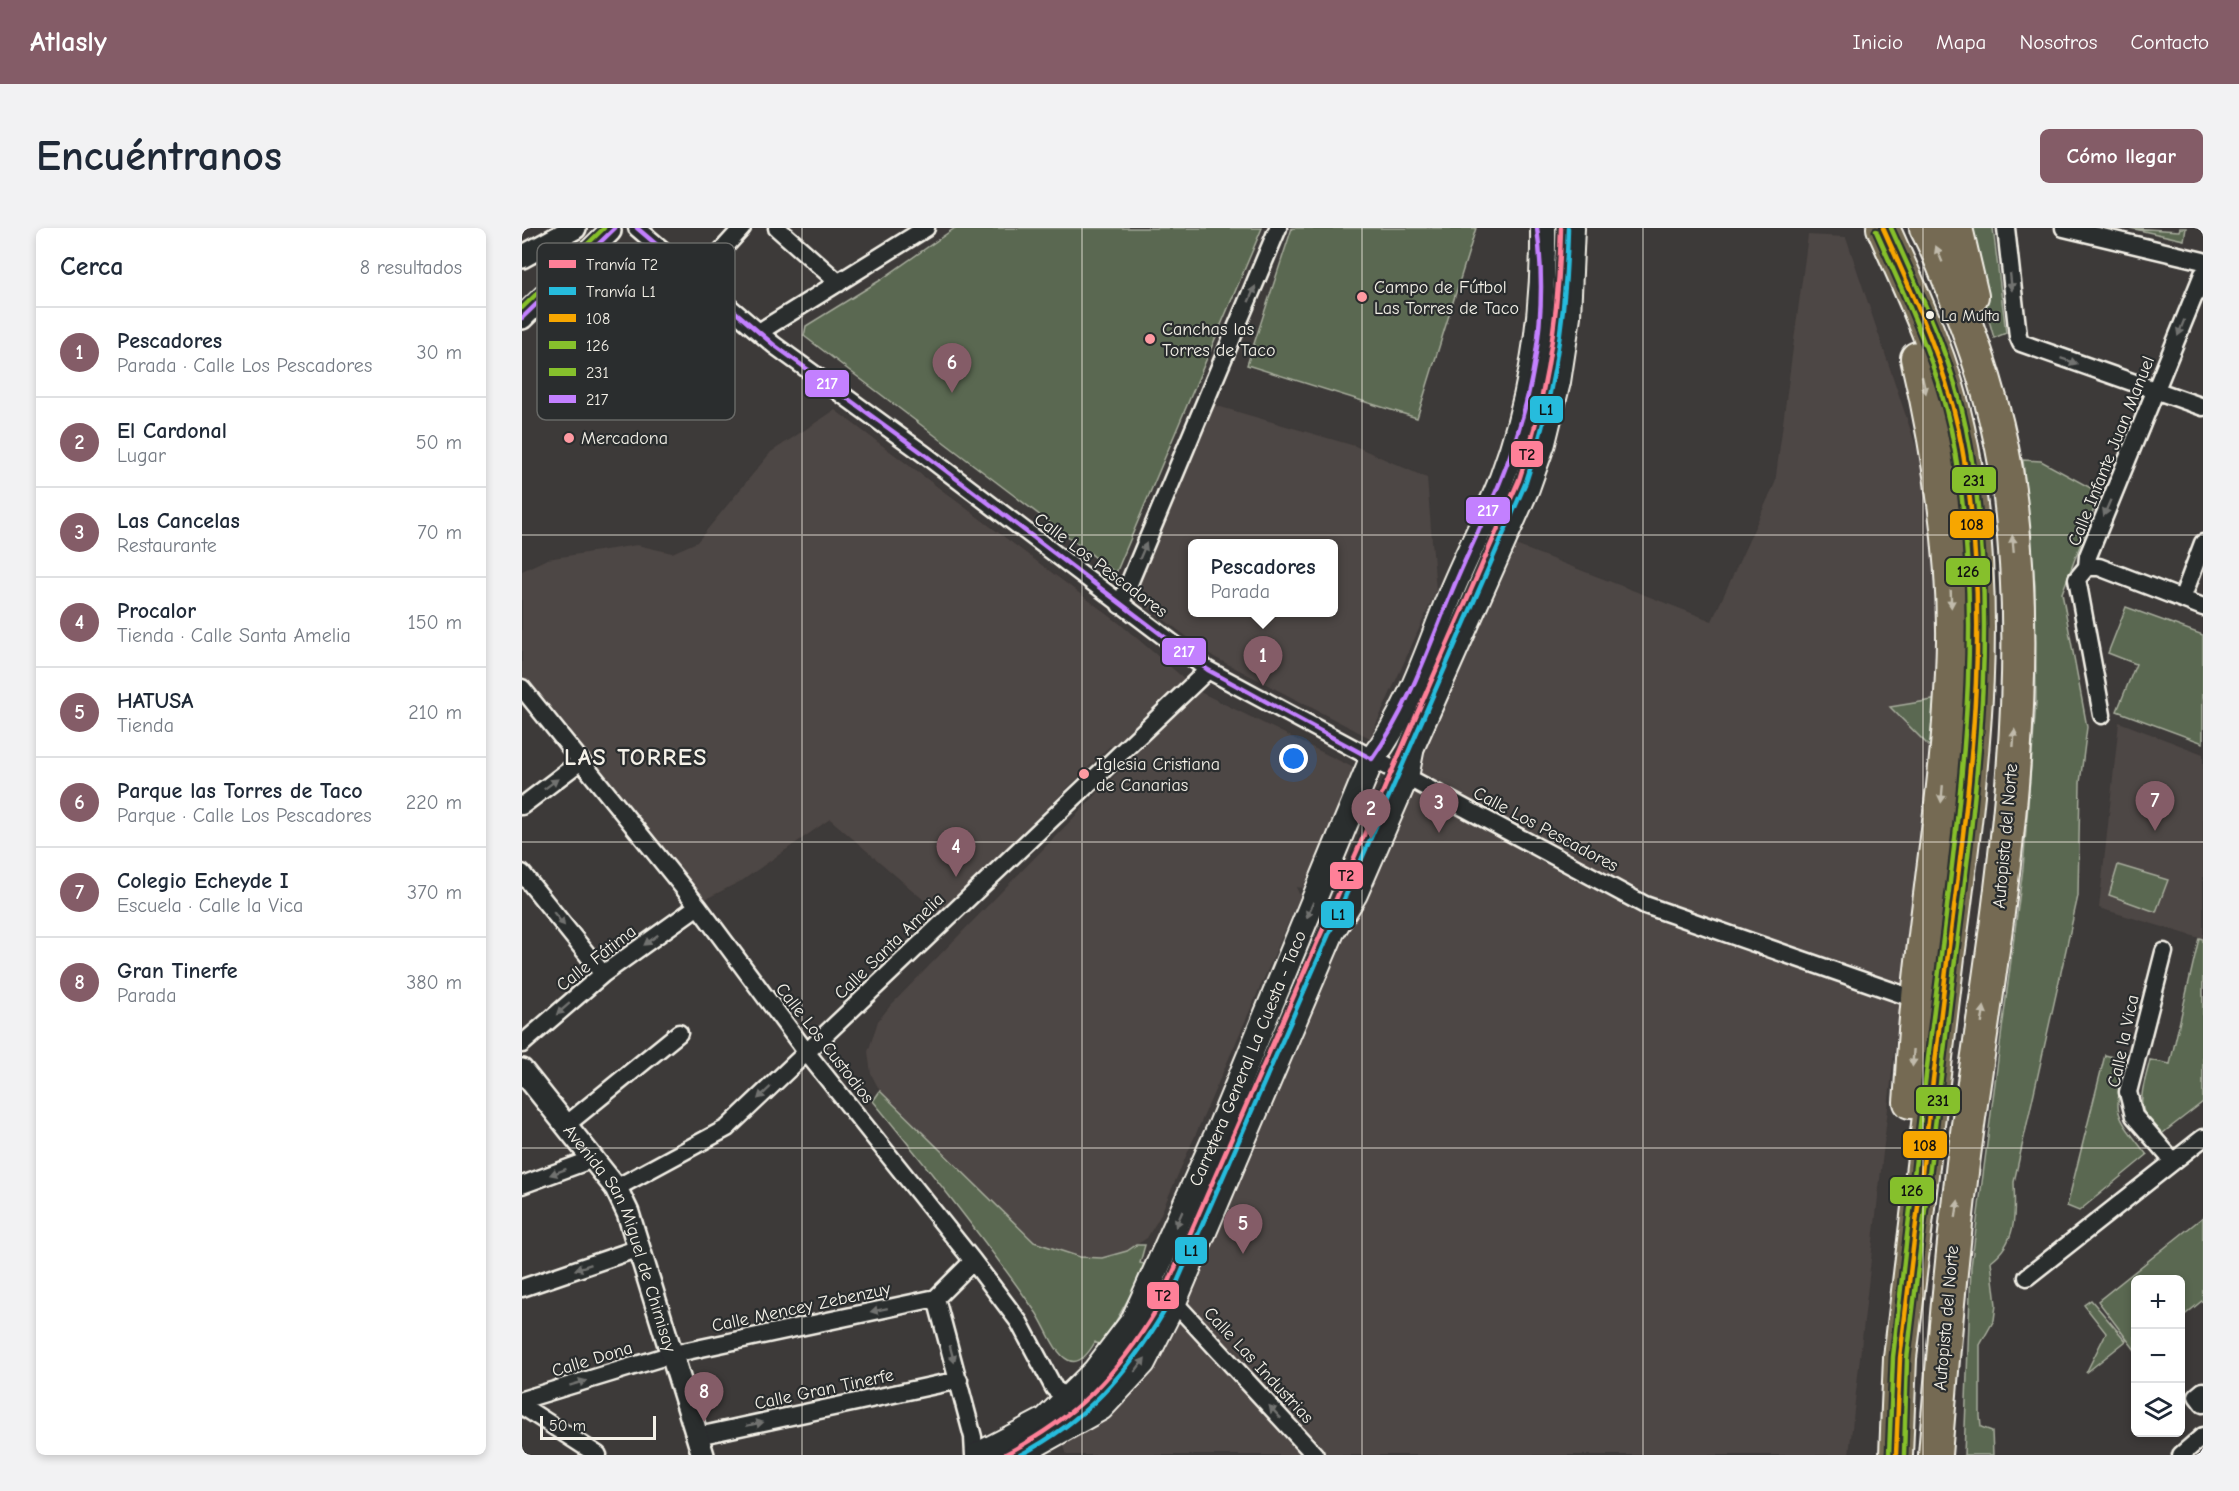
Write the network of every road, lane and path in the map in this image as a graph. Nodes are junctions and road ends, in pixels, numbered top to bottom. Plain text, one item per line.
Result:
1 (575, 228) edge
2 (637, 228) edge
3 (742, 228) edge
4 (777, 228) edge
5 (1278, 228) edge
6 (1537, 228) edge
7 (1543, 228) edge
8 (1572, 228) edge
9 (1883, 228) edge
10 (1926, 228) edge
11 (1956, 228) edge
12 (2006, 228) edge
13 (2064, 228) edge
14 (606, 229) edge
15 (922, 229) edge
16 (552, 232) edge
17 (539, 243) edge
18 (593, 243) edge
19 (654, 243) edge
20 (728, 243) edge
21 (537, 244) edge
22 (522, 257) edge
23 (1543, 258) junction
24 (2203, 261) edge
25 (2203, 274) edge
26 (839, 283) junction
27 (537, 302) edge
28 (735, 312) edge
29 (522, 318) edge
30 (759, 332) junction
31 (1976, 348) junction
32 (2156, 391) junction
33 (2203, 407) edge
34 (2203, 543) edge
35 (2087, 567) junction
36 (2182, 599) junction
37 (1120, 605) junction
38 (2203, 607) edge
39 (1208, 670) junction
40 (522, 688) edge
41 (2102, 715) dead end
42 (1372, 759) junction
43 (580, 761) junction
44 (1406, 777) junction
45 (522, 806) edge
46 (522, 873) edge
47 (698, 906) junction
48 (2164, 952) dead end
49 (603, 974) junction
50 (1917, 1000) junction
51 (679, 1033) dead end
52 (522, 1044) edge
53 (807, 1053) junction
54 (526, 1081) edge
55 (566, 1125) junction
56 (2203, 1138) edge
57 (593, 1159) junction
58 (2173, 1161) junction
59 (1922, 1165) junction
60 (522, 1185) edge
61 (616, 1188) junction
62 (639, 1248) junction
63 (973, 1261) junction
64 (2027, 1277) dead end
65 (522, 1288) edge
66 (936, 1298) junction
67 (1174, 1302) junction
68 (673, 1354) junction
69 (959, 1380) junction
70 (2203, 1391) edge
71 (522, 1400) edge
72 (1068, 1400) junction
73 (2203, 1404) edge
74 (522, 1406) edge
75 (1101, 1408) junction
76 (2203, 1436) edge
77 (701, 1446) edge
78 (598, 1455) edge
79 (976, 1455) edge
80 (999, 1455) edge
81 (1017, 1455) edge
82 (1315, 1455) edge
83 (1896, 1455) edge
84 (1935, 1455) edge
85 (2181, 1455) edge

1 - 16 street
2 - 19 street, Calle Los Pescadores
3 - 20 street
4 - 26 street
37 -> 5 street
6 - 23 main road
7 - 23 main road, Carretera General La Cuesta - Taco
8 - 44 main road, Carretera General La Cuesta - Taco
9 -> 50 highway
9 - 59 highway
31 -> 10 highway, Autopista del Norte
11 - 31 highway
12 -> 32 street
13 - 24 street
14 - 18 street
15 - 26 street
16 - 17 street
21 - 22 street
23 - 42 main road, Carretera General La Cuesta - Taco
25 -> 32 street, Calle Infante Juan Manuel
26 - 30 street
27 - 29 street
28 - 30 street, Calle Los Pescadores
30 - 37 street, Calle Los Pescadores
84 -> 31 highway, Autopista del Norte
32 - 33 street
32 -> 35 street, Calle Infante Juan Manuel
34 - 36 street
35 - 36 street
35 - 41 street, Calle Infante Juan Manuel
36 - 38 street
37 - 39 street, Calle Los Pescadores
39 - 42 street, Calle Los Pescadores
39 - 53 street, Calle Santa Amelia
40 - 43 street, Calle Los Custodios
42 - 44 street, Calle Los Pescadores
42 -> 72 main road, Carretera General La Cuesta - Taco
45 -> 43 street
43 - 47 street, Calle Los Custodios
44 - 50 street, Calle Los Pescadores
44 - 67 main road, Carretera General La Cuesta - Taco
46 -> 49 street
47 -> 49 street, Calle Fátima
47 - 53 street, Calle Los Custodios
48 - 58 street, Calle la Vica
49 -> 52 street, Calle Fátima
50 -> 59 highway
51 - 55 street
53 -> 61 street, Calle Santa Amelia
53 - 63 street, Calle Los Custodios
54 - 55 street, Avenida San Miguel de Chimisay
55 - 57 street, Avenida San Miguel de Chimisay
56 - 58 street
57 -> 60 street
57 - 61 street, Avenida San Miguel de Chimisay
58 - 64 street
59 - 83 highway
61 - 62 street, Avenida San Miguel de Chimisay
62 -> 65 street
62 - 68 street, Avenida San Miguel de Chimisay
63 - 66 street
63 - 72 street, Calle Los Custodios
66 -> 68 street, Calle Mencey Zebenzuy
66 -> 69 street
75 -> 67 main road, Carretera General La Cuesta - Taco
82 -> 67 street, Calle Las Industrias
71 -> 68 street, Calle Dona
68 - 77 street, Avenida San Miguel de Chimisay
77 -> 69 street, Calle Gran Tinerfe
69 - 79 street
70 - 73 street
72 - 75 street
72 - 79 main road, Carretera General La Cuesta - Taco
72 - 80 main road
74 - 78 street
75 - 81 main road, Carretera General La Cuesta - Taco
76 - 85 street

